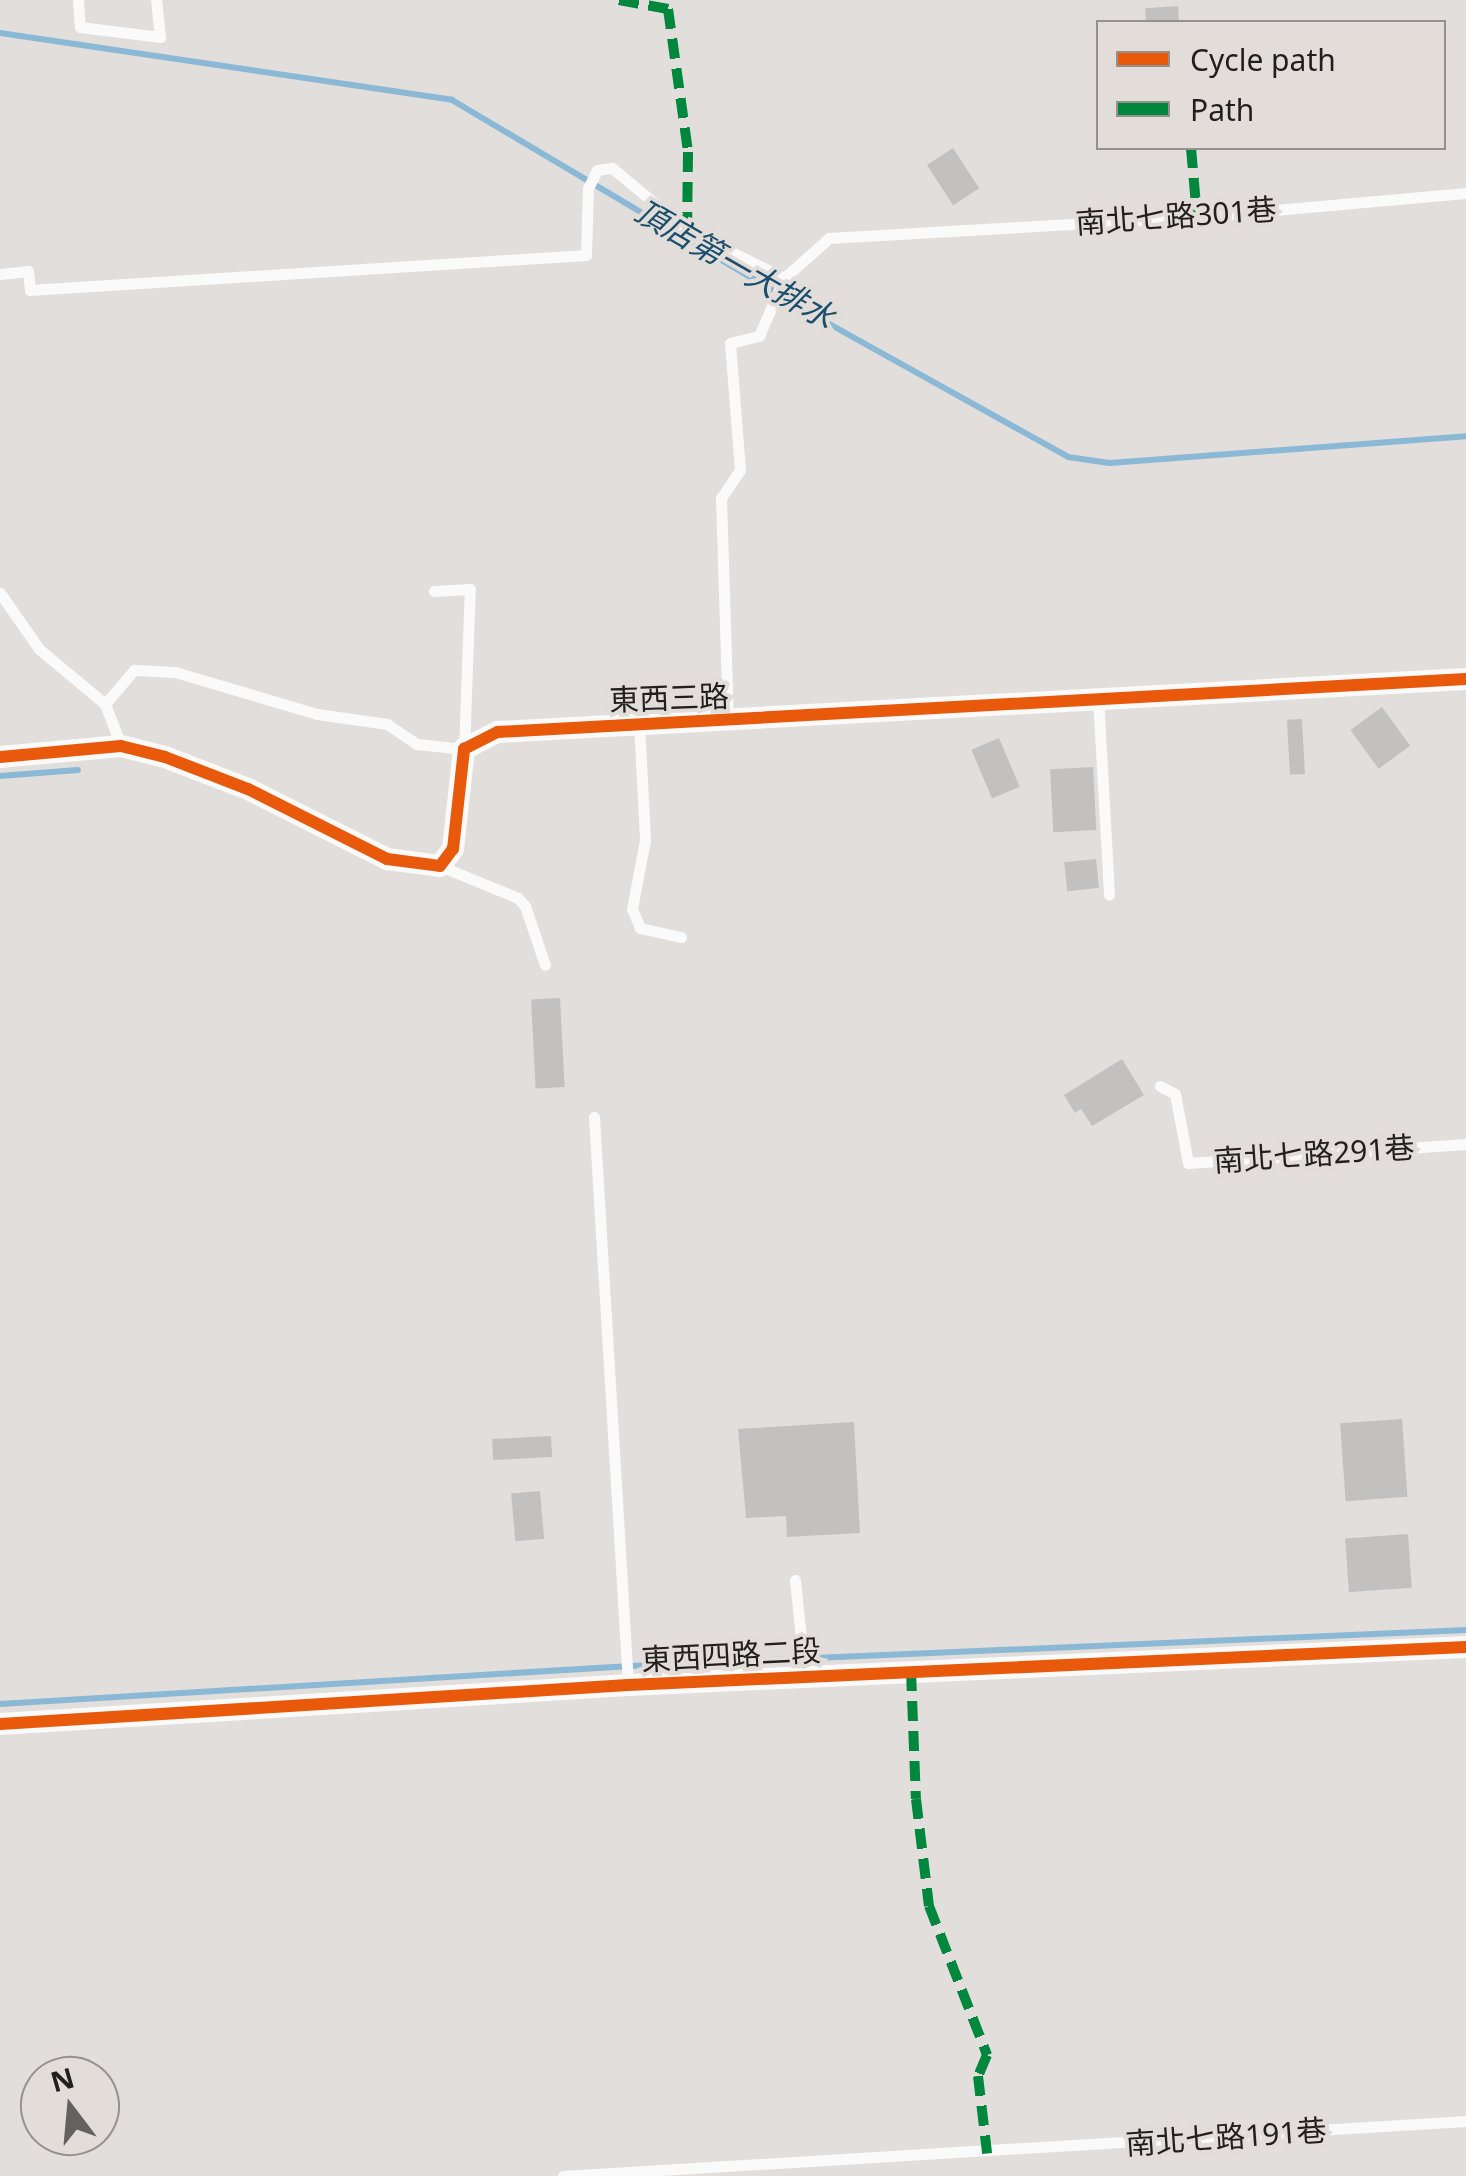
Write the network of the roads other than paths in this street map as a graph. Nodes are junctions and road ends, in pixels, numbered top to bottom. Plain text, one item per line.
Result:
1 (78, 0) edge
2 (156, 0) edge
3 (1466, 193) edge
4 (0, 274) edge
5 (784, 278) junction
6 (434, 591) dead end
7 (0, 594) edge
8 (1466, 679) edge
9 (1098, 696) junction
10 (105, 704) junction
11 (728, 721) junction
12 (639, 724) junction
13 (121, 746) junction
14 (464, 748) junction
15 (0, 757) edge
16 (440, 866) junction
17 (1108, 895) dead end
18 (681, 938) dead end
19 (545, 965) dead end
20 (1160, 1086) dead end
21 (594, 1117) dead end
22 (1466, 1144) edge
23 (795, 1580) dead end
24 (1466, 1646) edge
25 (805, 1677) junction
26 (628, 1686) junction
27 (0, 1724) edge
28 (1466, 2121) edge
29 (564, 2176) edge

1 - 2 lane
3 - 5 lane, 南北七路301巷
4 - 5 lane
5 - 11 lane
6 - 14 lane
7 - 10 lane
8 - 9 street, 東西三路
9 - 11 street, 東西三路
9 - 17 lane
10 - 13 lane
10 - 14 lane
11 - 12 street, 東西三路
12 - 14 street, 東西三路
12 - 18 lane
13 - 15 street
13 - 16 street
14 - 16 street
16 - 19 lane
20 - 22 lane, 南北七路291巷
21 - 26 lane
23 - 25 lane
24 - 25 street, 東西四路二段
25 - 26 street, 東西四路二段
26 - 27 street, 東西四路二段
28 - 29 lane, 南北七路191巷

